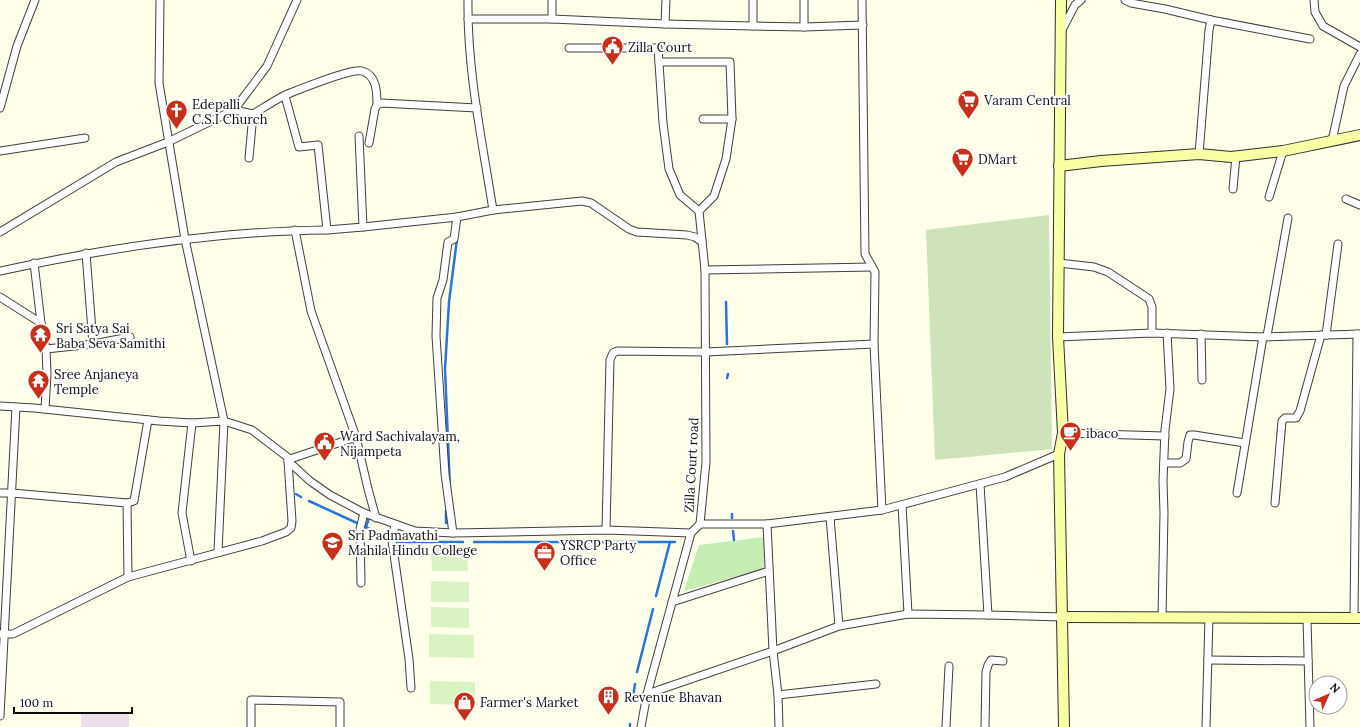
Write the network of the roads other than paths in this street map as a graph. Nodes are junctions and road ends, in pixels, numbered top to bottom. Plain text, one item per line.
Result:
1 (35, 0) edge
2 (160, 0) edge
3 (297, 0) edge
4 (468, 0) edge
5 (552, 0) edge
6 (666, 0) edge
7 (753, 0) edge
8 (804, 0) edge
9 (862, 0) edge
10 (1061, 0) edge
11 (1125, 0) edge
12 (1314, 0) edge
13 (1077, 2) edge
14 (468, 19) junction
15 (552, 19) junction
16 (1211, 20) junction
17 (665, 24) junction
18 (863, 24) junction
19 (753, 26) junction
20 (804, 27) junction
21 (1062, 31) junction
22 (1310, 39) dead end
23 (1360, 47) edge
24 (569, 48) dead end
25 (1360, 54) edge
26 (659, 62) junction
27 (285, 96) junction
28 (377, 105) junction
29 (0, 108) edge
30 (476, 108) junction
31 (234, 110) junction
32 (253, 114) junction
33 (703, 119) dead end
34 (732, 119) junction
35 (1360, 135) edge
36 (359, 136) dead end
37 (85, 138) dead end
38 (1332, 141) junction
39 (168, 142) junction
40 (369, 143) dead end
41 (0, 151) edge
42 (1283, 151) junction
43 (1199, 154) junction
44 (1236, 156) junction
45 (249, 158) dead end
46 (1059, 166) junction
47 (1233, 189) dead end
48 (1269, 197) dead end
49 (1346, 199) dead end
50 (1360, 205) edge
51 (493, 210) junction
52 (699, 211) junction
53 (456, 217) junction
54 (1288, 218) dead end
55 (363, 227) junction
56 (295, 230) junction
57 (327, 230) junction
58 (0, 232) edge
59 (185, 239) junction
60 (702, 242) junction
61 (1338, 244) dead end
62 (86, 254) junction
63 (1059, 263) junction
64 (34, 264) junction
65 (872, 266) junction
66 (705, 270) junction
67 (0, 271) edge
68 (0, 297) edge
69 (41, 323) junction
70 (1152, 333) junction
71 (1167, 333) junction
72 (1201, 334) junction
73 (1359, 334) edge
74 (1323, 335) junction
75 (1265, 336) junction
76 (130, 337) dead end
77 (1058, 337) junction
78 (93, 344) junction
79 (874, 344) junction
80 (46, 349) junction
81 (706, 352) junction
82 (1202, 380) dead end
83 (0, 406) edge
84 (16, 407) junction
85 (45, 409) junction
86 (148, 420) junction
87 (224, 421) junction
88 (192, 423) junction
89 (1063, 432) junction
90 (1165, 436) junction
91 (356, 437) junction
92 (1245, 443) junction
93 (1059, 454) junction
94 (289, 460) junction
95 (1164, 463) junction
96 (980, 484) junction
97 (0, 493) edge
98 (12, 493) junction
99 (1237, 493) dead end
100 (127, 503) junction
101 (1275, 503) dead end
102 (902, 505) junction
103 (882, 510) junction
104 (364, 513) junction
105 (830, 517) junction
106 (376, 518) junction
107 (700, 524) junction
108 (767, 524) junction
109 (395, 525) junction
110 (606, 530) junction
111 (453, 533) junction
112 (691, 533) junction
113 (218, 552) junction
114 (191, 560) junction
115 (769, 571) junction
116 (128, 577) junction
117 (361, 583) dead end
118 (672, 602) junction
119 (908, 614) junction
120 (988, 615) junction
121 (1063, 617) junction
122 (1209, 617) junction
123 (1162, 618) junction
124 (1357, 618) edge
125 (1307, 619) junction
126 (839, 626) junction
127 (2, 634) edge
128 (773, 651) junction
129 (1208, 660) junction
130 (1003, 661) dead end
131 (1308, 661) junction
132 (949, 666) dead end
133 (876, 684) dead end
134 (411, 688) dead end
135 (646, 694) junction
136 (778, 695) junction
137 (0, 716) edge
138 (251, 727) edge
139 (340, 727) edge
140 (641, 727) edge
141 (779, 727) edge
142 (946, 727) edge
143 (985, 727) edge
144 (1064, 727) edge
145 (1206, 727) edge
146 (1310, 727) edge

1 - 29 street
2 - 39 street
3 - 31 street
4 - 14 street
5 - 15 street
6 - 17 street
7 - 19 street
8 - 20 street
9 - 18 street
10 - 21 main road
11 - 16 street
12 - 23 street
13 - 21 street
14 - 15 street
14 - 30 street
15 - 17 street
16 - 22 street
16 - 43 street
17 - 19 street
18 - 20 street
18 - 65 street
19 - 20 street
21 - 46 main road
24 - 26 street
25 - 38 street
26 - 34 street
26 - 52 street
27 - 28 street
27 - 32 street
27 - 57 street
28 - 30 street
28 - 40 street
30 - 51 street
31 - 32 street
31 - 39 street
32 - 45 street
33 - 34 street
34 - 52 street
35 - 38 main road
36 - 55 street
37 - 41 street
38 - 42 main road
39 - 58 street
39 - 59 street
42 - 44 main road
42 - 48 street
43 - 44 main road
43 - 46 main road
44 - 47 street
46 - 63 main road
49 - 50 street
51 - 53 street
51 - 60 street
52 - 60 street, Zilla Court road
53 - 55 street
53 - 111 street
54 - 75 street
55 - 57 street
56 - 57 street
56 - 59 street
56 - 91 street
59 - 62 street
59 - 87 street
60 - 66 street, Zilla Court road
61 - 74 street
62 - 64 street
62 - 78 street
63 - 70 street
63 - 77 main road
64 - 67 street
64 - 69 street
65 - 66 street
65 - 79 street
66 - 81 street, Zilla Court road
68 - 69 street
69 - 80 street
70 - 71 street
70 - 77 street
71 - 72 street
71 - 90 street
72 - 75 street
72 - 82 street
73 - 74 street
73 - 124 street
74 - 75 street
74 - 101 street
75 - 92 street
76 - 78 street
77 - 89 main road
78 - 80 street
79 - 81 street
79 - 103 street
80 - 85 street
81 - 107 street, Zilla Court road
81 - 110 street
83 - 84 street
84 - 85 street
84 - 98 street
85 - 86 street
86 - 88 street
86 - 100 street
87 - 88 street
87 - 94 street
87 - 113 street
88 - 114 street
89 - 90 street
89 - 93 main road
90 - 95 street
91 - 94 street
91 - 106 street
92 - 95 street
92 - 99 street
93 - 96 street
93 - 121 main road
94 - 104 street
94 - 113 street
95 - 123 street
96 - 102 street
96 - 120 street
97 - 98 street
98 - 100 street
98 - 127 street
100 - 116 street
102 - 103 street
102 - 119 street
103 - 105 street
104 - 106 street
104 - 117 street
105 - 108 street
105 - 126 street
106 - 109 street
107 - 108 street
107 - 112 street, Zilla Court road
108 - 115 street
109 - 111 street
109 - 134 street
110 - 111 street
110 - 112 street
112 - 118 street, Zilla Court road
113 - 114 street
114 - 116 street
115 - 118 street
115 - 128 street
116 - 127 street
118 - 135 street, Zilla Court road
119 - 120 street
119 - 126 street
120 - 121 street
121 - 123 main road
121 - 144 main road
122 - 123 main road
122 - 125 main road
122 - 129 street
124 - 125 main road
125 - 131 street
126 - 128 street
127 - 137 street
128 - 135 street
128 - 136 street
129 - 131 street
129 - 145 street
130 - 143 street
131 - 146 street
132 - 142 street
133 - 136 street
135 - 140 street, Zilla Court road
136 - 141 street
138 - 139 street

